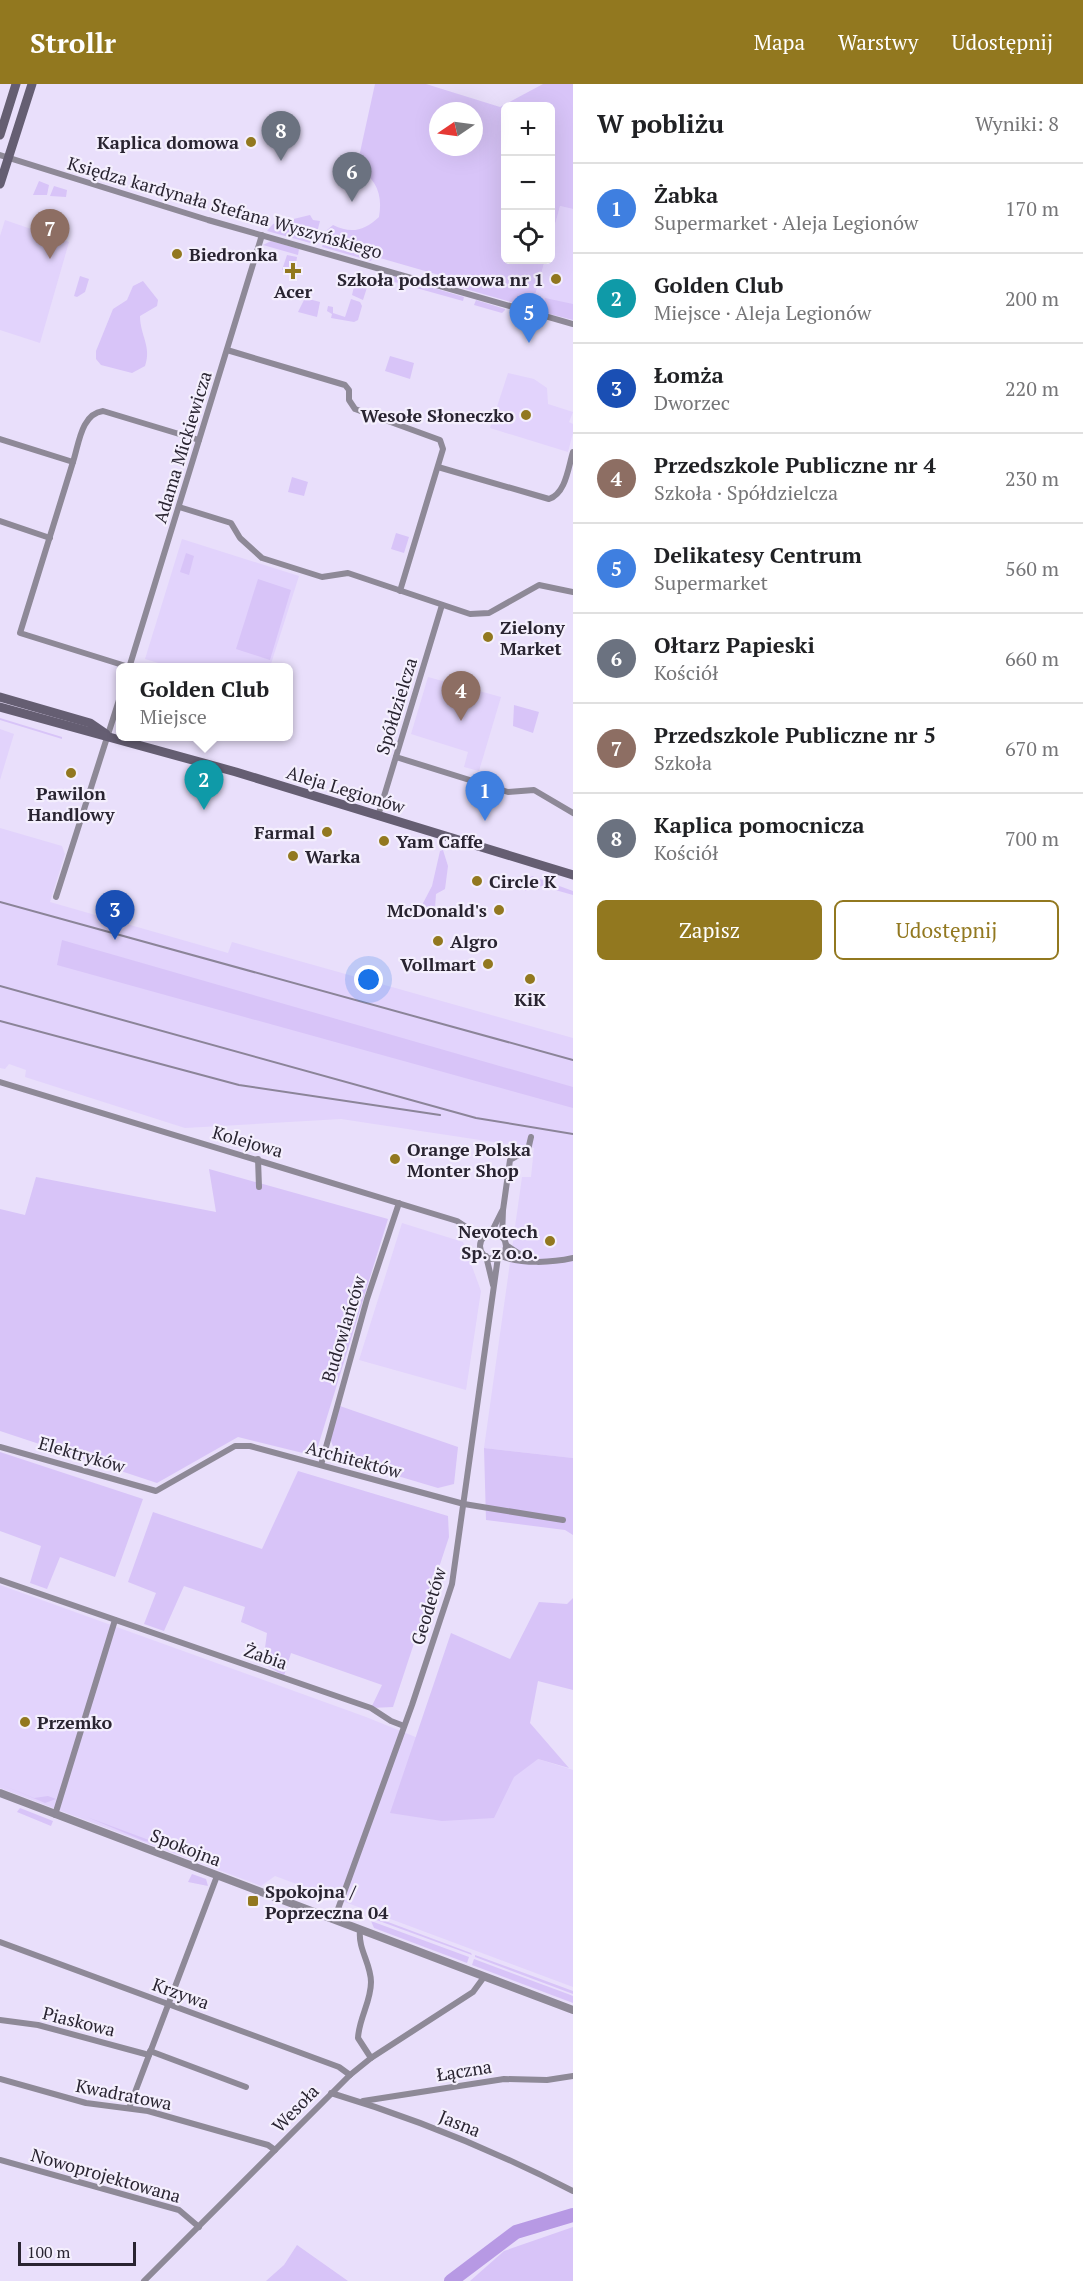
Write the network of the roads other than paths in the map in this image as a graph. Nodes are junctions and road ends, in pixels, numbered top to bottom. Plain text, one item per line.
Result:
1 (16, 84) edge
2 (32, 84) edge
3 (0, 135) edge
4 (4, 157) edge
5 (0, 184) edge
6 (262, 235) junction
7 (573, 324) edge
8 (227, 350) junction
9 (0, 439) edge
10 (199, 440) junction
11 (573, 452) edge
12 (73, 462) junction
13 (438, 467) junction
14 (179, 507) junction
15 (0, 521) edge
16 (50, 538) junction
17 (400, 591) junction
18 (573, 592) edge
19 (442, 605) junction
20 (116, 663) edge
21 (130, 663) edge
22 (0, 697) edge
23 (0, 707) edge
24 (116, 709) edge
25 (108, 735) junction
26 (116, 737) edge
27 (128, 741) edge
28 (396, 757) junction
29 (573, 813) edge
30 (378, 816) junction
31 (573, 875) edge
32 (56, 897) dead end
33 (0, 1082) edge
34 (531, 1137) dead end
35 (258, 1159) junction
36 (259, 1187) dead end
37 (399, 1203) junction
38 (503, 1210) junction
39 (491, 1233) junction
40 (502, 1237) junction
41 (483, 1238) junction
42 (506, 1245) junction
43 (486, 1257) junction
44 (500, 1257) junction
45 (573, 1258) edge
46 (527, 1259) junction
47 (493, 1286) junction
48 (0, 1447) edge
49 (321, 1466) junction
50 (156, 1491) joint
51 (464, 1504) junction
52 (563, 1520) dead end
53 (0, 1580) edge
54 (115, 1620) junction
55 (405, 1726) junction
56 (0, 1793) edge
57 (55, 1815) junction
58 (216, 1876) junction
59 (334, 1920) junction
60 (360, 1930) junction
61 (0, 1942) edge
62 (484, 1977) junction
63 (168, 2004) junction
64 (573, 2010) edge
65 (0, 2020) edge
66 (150, 2053) junction
67 (371, 2058) junction
68 (350, 2075) junction
69 (573, 2076) edge
70 (0, 2079) edge
71 (246, 2087) dead end
72 (331, 2093) junction
73 (360, 2102) junction
74 (129, 2108) junction
75 (275, 2150) junction
76 (0, 2160) edge
77 (573, 2191) edge
78 (199, 2227) junction
79 (144, 2281) edge

1 - 3 main road
2 - 4 main road
4 - 5 main road
4 - 6 street, Księdza kardynała Stefana Wyszyńskiego
6 - 7 street, Księdza kardynała Stefana Wyszyńskiego
6 - 8 street, Adama Mickiewicza
8 - 10 street, Adama Mickiewicza
8 - 13 street
9 - 12 street
10 - 12 street
10 - 14 street, Adama Mickiewicza
11 - 13 street
12 - 16 street
13 - 17 street
14 - 17 street
14 - 21 street, Adama Mickiewicza
15 - 16 street
16 - 20 street
17 - 19 street
18 - 19 street
19 - 28 street, Spółdzielcza
22 - 25 main road, Aleja Legionów
23 - 25 main road, Aleja Legionów
24 - 25 street
25 - 26 main road, Aleja Legionów
25 - 32 street
27 - 30 main road, Aleja Legionów
28 - 29 street
28 - 30 street, Spółdzielcza
30 - 31 main road, Aleja Legionów
33 - 35 street, Kolejowa
34 - 38 street
35 - 36 street
35 - 37 street, Kolejowa
37 - 41 street, Kolejowa
37 - 49 street, Budowlańców
38 - 39 street
38 - 40 street
39 - 40 street
39 - 41 street
40 - 42 street
41 - 43 street
42 - 44 street
42 - 46 street
43 - 44 street
43 - 47 street
44 - 46 street
44 - 47 street, Geodetów
45 - 46 street
47 - 51 street, Geodetów
48 - 50 street, Elektryków
49 - 50 street, Architektów
49 - 51 street, Architektów
51 - 52 street, Architektów
51 - 55 street, Geodetów
53 - 54 street, Żabia
54 - 55 street, Żabia
54 - 57 street
55 - 59 street, Geodetów
56 - 57 street, Spokojna
57 - 58 street, Spokojna
58 - 59 street, Spokojna
58 - 63 street
59 - 60 street, Spokojna
60 - 62 street, Spokojna
60 - 67 street
61 - 63 street, Krzywa
62 - 64 street, Spokojna
62 - 67 street, Wesoła
63 - 66 street
63 - 68 street, Krzywa
65 - 66 street, Piaskowa
66 - 71 street, Piaskowa
66 - 74 street
67 - 68 street, Wesoła
68 - 72 street, Wesoła
69 - 73 street, Łączna
70 - 74 street, Kwadratowa
72 - 73 street, Jasna
72 - 75 street, Wesoła
73 - 77 street, Jasna
74 - 75 street, Kwadratowa
75 - 78 street, Wesoła
76 - 78 street, Nowoprojektowana
78 - 79 street, Wesoła

